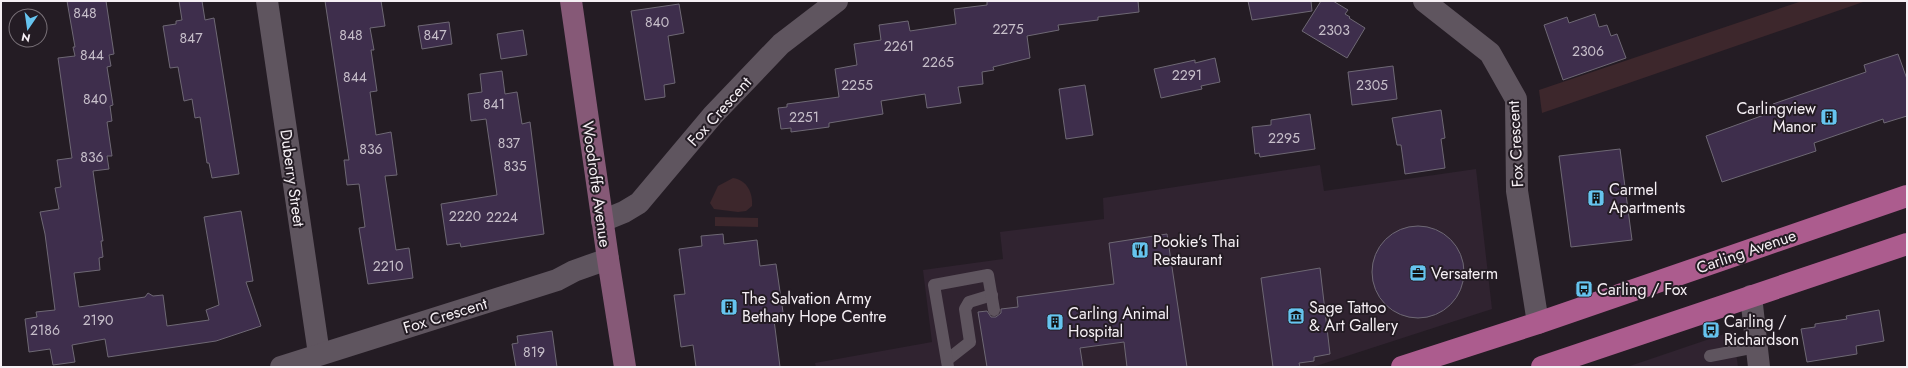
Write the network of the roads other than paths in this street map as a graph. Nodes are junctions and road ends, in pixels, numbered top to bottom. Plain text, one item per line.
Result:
1 (267, 1) edge
2 (571, 1) edge
3 (837, 1) edge
4 (1424, 1) edge
5 (1907, 196) edge
6 (602, 221) junction
7 (1907, 244) edge
8 (608, 259) junction
9 (992, 295) junction
10 (1751, 296) junction
11 (994, 310) dead end
12 (1538, 322) junction
13 (319, 354) junction
14 (1710, 356) dead end
15 (1758, 357) edge
16 (948, 363) edge
17 (281, 367) edge
18 (625, 367) edge
19 (1402, 367) edge
20 (1542, 367) edge

1 - 13 street, Duberry Street
2 - 6 main road, Woodroffe Avenue
3 - 6 street, Fox Crescent
4 - 12 street, Fox Crescent
5 - 12 main road, Carling Avenue
6 - 8 main road, Woodroffe Avenue
7 - 10 main road
8 - 13 street, Fox Crescent
8 - 18 main road, Woodroffe Avenue
9 - 11 lane
9 - 16 lane
9 - 16 lane
10 - 15 street
10 - 20 main road
12 - 19 main road, Carling Avenue
13 - 17 street, Fox Crescent
14 - 15 lane

